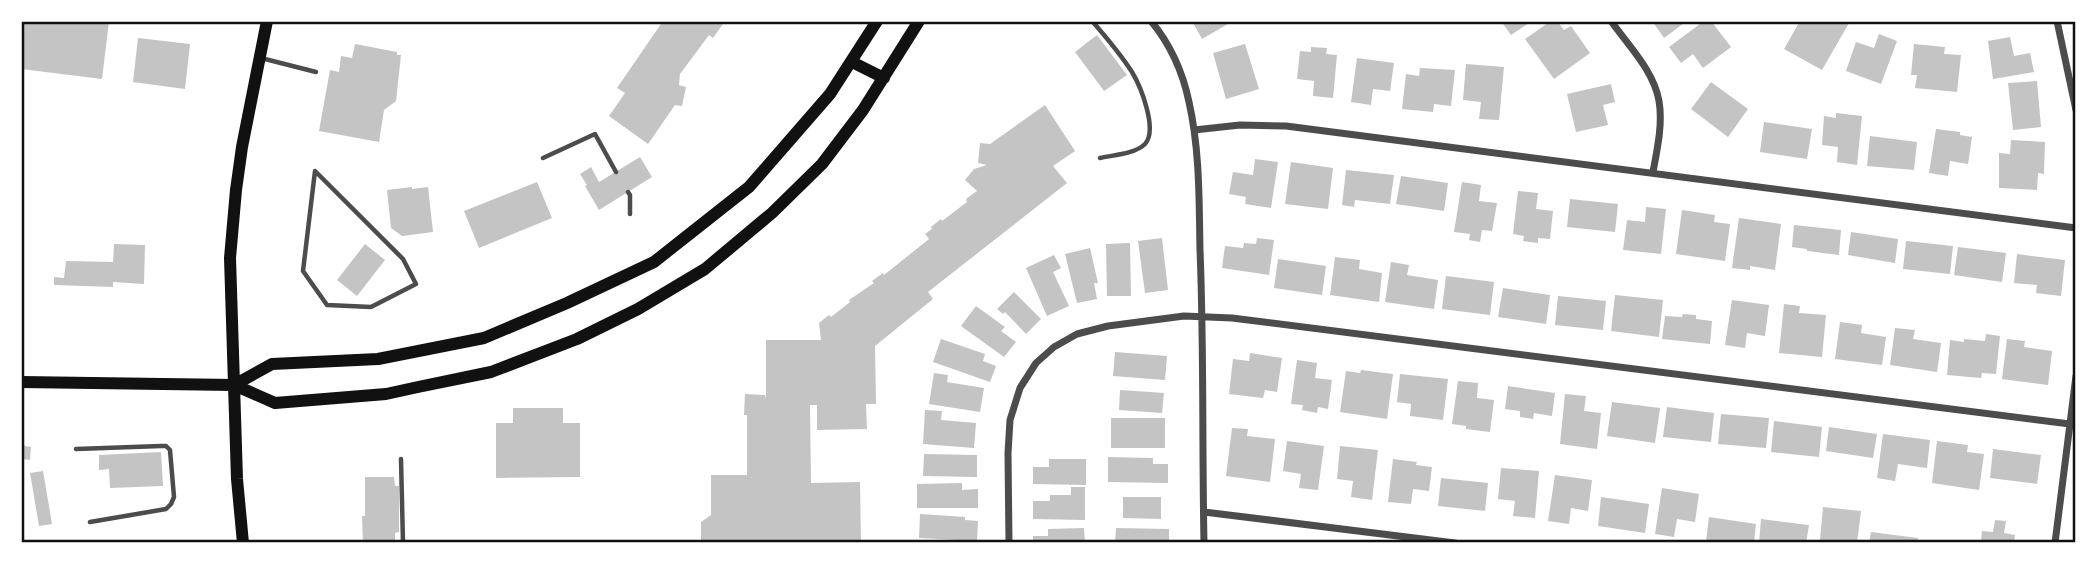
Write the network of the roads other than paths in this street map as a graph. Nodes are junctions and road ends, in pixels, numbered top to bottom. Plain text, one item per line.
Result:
1 (267, 21) edge
2 (877, 21) edge
3 (919, 21) edge
4 (1092, 21) edge
5 (1151, 21) edge
6 (1611, 21) edge
7 (2056, 21) edge
8 (260, 58) junction
9 (852, 62) junction
10 (316, 72) dead end
11 (884, 78) junction
12 (2076, 110) edge
13 (1194, 130) junction
14 (544, 158) dead end
15 (1100, 158) dead end
16 (616, 172) dead end
17 (1653, 172) junction
18 (628, 192) dead end
19 (630, 214) dead end
20 (2076, 228) edge
21 (416, 284) joint
22 (1203, 316) junction
23 (2076, 376) edge
24 (21, 382) edge
25 (234, 385) junction
26 (2070, 424) junction
27 (76, 449) dead end
28 (401, 459) dead end
29 (1204, 512) junction
30 (90, 522) dead end
31 (1403, 540) edge
32 (243, 543) edge
33 (403, 543) edge
34 (1009, 543) edge
35 (1204, 543) edge
36 (1455, 543) edge
37 (2055, 543) edge

1 - 8 main road
2 - 9 main road
3 - 11 main road
4 - 15 lane
5 - 13 street
6 - 17 street
7 - 12 street
8 - 10 lane
8 - 25 main road
9 - 11 main road
9 - 25 main road
11 - 25 main road
13 - 17 street
13 - 22 street
14 - 16 lane
17 - 20 street
18 - 19 lane
21 - 21 lane
22 - 26 street
22 - 29 street
22 - 34 street
23 - 26 street
24 - 25 main road
25 - 32 main road
26 - 37 street
27 - 30 lane
28 - 33 lane
29 - 31 street
29 - 35 street
31 - 36 street

